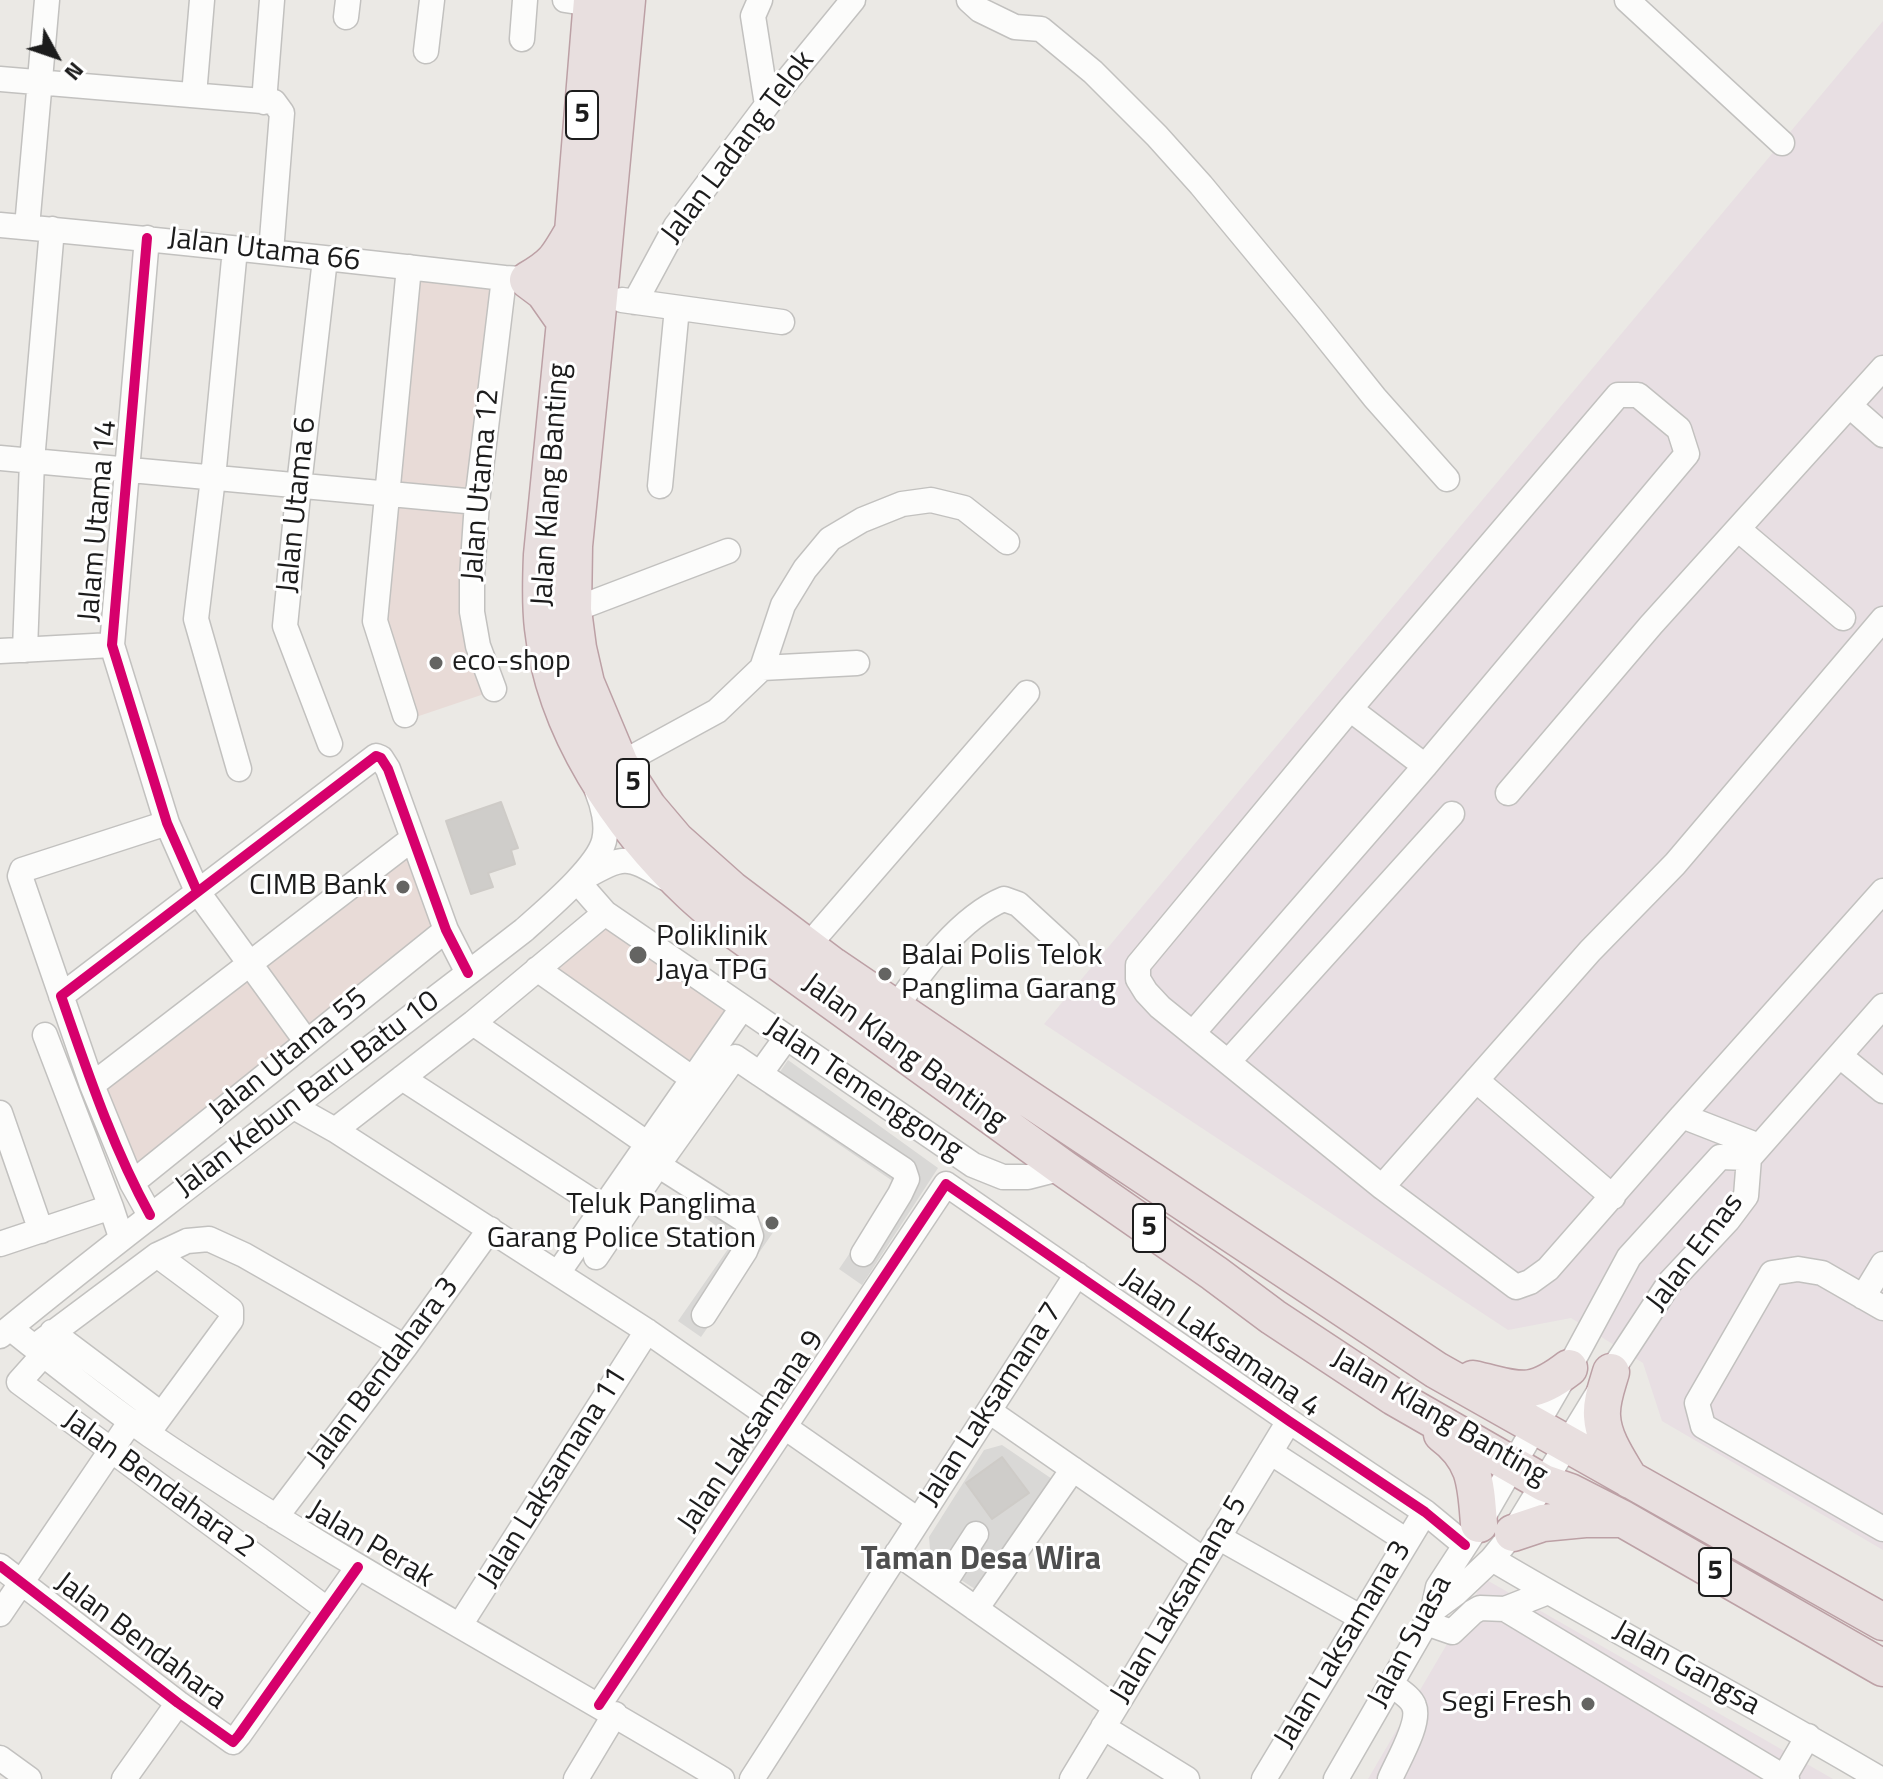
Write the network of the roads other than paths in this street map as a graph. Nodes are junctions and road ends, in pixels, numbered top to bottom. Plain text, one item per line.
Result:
1 (47, 0) edge
2 (202, 0) edge
3 (272, 0) edge
4 (432, 0) edge
5 (525, 0) edge
6 (627, 0) edge
7 (760, 0) edge
8 (853, 0) edge
9 (969, 0) edge
10 (1627, 0) edge
11 (583, 1) edge
12 (522, 39) dead end
13 (426, 51) dead end
14 (0, 79) edge
15 (39, 82) junction
16 (194, 95) junction
17 (269, 102) junction
18 (767, 105) junction
19 (1782, 143) dead end
20 (0, 225) edge
21 (27, 227) junction
22 (52, 229) junction
23 (589, 229) junction
24 (147, 238) junction
25 (235, 249) junction
26 (271, 252) junction
27 (325, 259) junction
28 (409, 267) junction
29 (516, 279) junction
30 (584, 289) junction
31 (635, 302) junction
32 (677, 308) junction
33 (565, 322) junction
34 (782, 322) dead end
35 (1883, 368) edge
36 (1850, 406) junction
37 (1883, 435) edge
38 (0, 458) edge
39 (32, 461) junction
40 (127, 470) junction
41 (213, 478) junction
42 (1447, 479) dead end
43 (299, 485) junction
44 (660, 486) dead end
45 (387, 493) junction
46 (477, 502) junction
47 (1738, 529) junction
48 (1007, 542) dead end
49 (728, 551) dead end
50 (573, 610) junction
51 (1843, 618) dead end
52 (1883, 619) edge
53 (112, 645) junction
54 (25, 650) junction
55 (0, 651) edge
56 (857, 663) dead end
57 (762, 668) junction
58 (494, 689) dead end
59 (1027, 693) dead end
60 (1350, 709) junction
61 (405, 715) dead end
62 (330, 744) dead end
63 (604, 765) junction
64 (1425, 766) junction
65 (239, 769) dead end
66 (1508, 793) dead end
67 (1452, 814) dead end
68 (167, 823) junction
69 (412, 839) junction
70 (577, 881) junction
71 (197, 891) junction
72 (1883, 891) edge
73 (691, 893) junction
74 (605, 913) junction
75 (446, 930) junction
76 (807, 947) junction
77 (1067, 949) dead end
78 (249, 963) junction
79 (537, 969) junction
80 (468, 973) junction
81 (61, 996) junction
82 (742, 1008) junction
83 (895, 1008) junction
84 (1881, 1014) edge
85 (473, 1023) junction
86 (1193, 1033) junction
87 (45, 1035) dead end
88 (786, 1038) junction
89 (306, 1041) junction
90 (1840, 1056) junction
91 (1228, 1062) junction
92 (760, 1074) junction
93 (402, 1078) junction
94 (693, 1079) junction
95 (1476, 1080) junction
96 (92, 1085) junction
97 (1883, 1091) edge
98 (294, 1107) junction
99 (0, 1113) edge
100 (1682, 1116) junction
101 (335, 1130) junction
102 (1754, 1152) junction
103 (653, 1155) junction
104 (1063, 1168) junction
105 (132, 1183) junction
106 (946, 1184) joint
107 (1382, 1187) junction
108 (1613, 1197) junction
109 (111, 1207) junction
110 (603, 1208) junction
111 (150, 1215) junction
112 (490, 1229) junction
113 (41, 1231) junction
114 (121, 1237) junction
115 (0, 1244) edge
116 (863, 1254) dead end
117 (157, 1255) junction
118 (596, 1257) dead end
119 (1883, 1264) edge
120 (558, 1273) junction
121 (1077, 1274) junction
122 (1873, 1302) edge
123 (704, 1315) dead end
124 (647, 1331) junction
125 (5, 1332) edge
126 (43, 1344) junction
127 (405, 1347) junction
128 (1569, 1368) junction
129 (1436, 1370) junction
130 (1611, 1372) junction
131 (1394, 1397) junction
132 (989, 1411) junction
133 (1289, 1421) junction
134 (147, 1423) junction
135 (1535, 1426) junction
136 (785, 1427) junction
137 (1567, 1444) junction
138 (112, 1451) junction
139 (1270, 1452) junction
140 (1513, 1465) junction
141 (1073, 1469) junction
142 (1630, 1480) junction
143 (1544, 1483) junction
144 (1425, 1512) junction
145 (276, 1517) junction
146 (1623, 1519) junction
147 (918, 1520) junction
148 (1883, 1529) edge
149 (976, 1534) dead end
150 (1218, 1537) junction
151 (1487, 1540) junction
152 (1407, 1541) junction
153 (897, 1553) junction
154 (1204, 1560) junction
155 (0, 1566) edge
156 (358, 1567) junction
157 (22, 1583) junction
158 (943, 1585) junction
159 (1548, 1592) junction
160 (976, 1609) junction
161 (1505, 1609) junction
162 (328, 1610) junction
163 (0, 1614) edge
164 (1430, 1616) junction
165 (1360, 1617) junction
166 (1883, 1622) edge
167 (460, 1625) junction
168 (1883, 1668) edge
169 (1391, 1684) junction
170 (178, 1703) junction
171 (607, 1710) junction
172 (1109, 1717) junction
173 (1808, 1736) junction
174 (0, 1758) edge
175 (1785, 1778) edge
176 (29, 1779) edge
177 (124, 1779) edge
178 (576, 1779) edge
179 (722, 1779) edge
180 (752, 1779) edge
181 (1072, 1779) edge
182 (1187, 1779) edge
183 (1264, 1779) edge
184 (1336, 1779) edge
185 (1390, 1779) edge
186 (1880, 1779) edge

1 - 15 street
2 - 16 street
3 - 17 street
4 - 13 street
5 - 12 street
6 - 23 highway, Jalan Klang Banting / 5
7 - 18 street
8 - 18 street, Jalan Ladang Telok
9 - 42 street
10 - 19 street
11 - 23 highway, Jalan Klang Banting / 5
14 - 15 street
15 - 16 street
15 - 21 street
16 - 17 street
17 - 26 street
18 - 31 street, Jalan Ladang Telok
20 - 21 street, Jalan Utama 66
21 - 22 street, Jalan Utama 66
22 - 24 street, Jalan Utama 66
22 - 39 street
23 - 29 highway
23 - 30 highway, Jalan Klang Banting / 5
24 - 25 street, Jalan Utama 66
24 - 40 street, Jalam Utama 14
25 - 26 street, Jalan Utama 66
25 - 41 street
26 - 27 street, Jalan Utama 66
27 - 28 street, Jalan Utama 66
27 - 43 street, Jalan Utama 6
28 - 29 street, Jalan Utama 66
28 - 45 street
29 - 30 street, Jalan Utama 66
29 - 33 highway
29 - 46 street, Jalan Utama 12
30 - 31 street, Jalan Utama 66
30 - 33 highway, Jalan Klang Banting / 5
30 - 50 highway, Jalan Klang Banting / 5
31 - 32 street, Jalan Utama 66
32 - 34 street, Jalan Utama 66
32 - 44 street
33 - 63 highway, Jalan Klang Banting / 5
35 - 36 street
36 - 37 street
36 - 47 street
38 - 39 street
39 - 40 street
39 - 54 street
40 - 41 street
40 - 53 street, Jalam Utama 14
41 - 43 street
41 - 65 street
43 - 45 street
43 - 62 street, Jalan Utama 6
45 - 46 street
45 - 61 street
46 - 58 street, Jalan Utama 12
47 - 51 street
47 - 66 street
48 - 57 street
49 - 50 street
50 - 63 highway, Jalan Klang Banting / 5
52 - 95 street
53 - 54 street
53 - 68 street, Jalam Utama 14
54 - 55 street
56 - 57 street
57 - 63 street
59 - 76 street
60 - 64 street
60 - 64 street
60 - 86 street
63 - 70 street
63 - 73 highway, Jalan Klang Banting / 5
63 - 76 highway, Jalan Klang Banting / 5
64 - 86 street
67 - 91 street
68 - 71 street, Jalam Utama 14
68 - 81 street
69 - 71 street
69 - 75 street
69 - 78 street
70 - 73 street
70 - 74 street, Jalan Temenggong
70 - 80 street, Jalan Kebun Baru Batu 10
71 - 78 street, Jalam Utama 14
71 - 81 street
72 - 100 street
73 - 104 highway, Jalan Klang Banting / 5
74 - 79 street
74 - 82 street, Jalan Temenggong
75 - 80 street
75 - 89 street, Jalan Utama 55
76 - 83 highway, Jalan Klang Banting / 5
77 - 83 street
78 - 89 street, Jalam Utama 14
78 - 96 street
79 - 85 street
79 - 94 street
80 - 98 street, Jalan Kebun Baru Batu 10
81 - 96 street
82 - 88 street, Jalan Temenggong
82 - 94 street
83 - 129 highway, Jalan Klang Banting / 5
84 - 90 street
85 - 93 street
85 - 103 street
86 - 91 street
87 - 109 street
88 - 92 street
88 - 104 street, Jalan Temenggong
89 - 105 street, Jalan Utama 55
90 - 97 street
90 - 102 street
91 - 107 street
92 - 103 street
92 - 116 street
93 - 101 street
93 - 110 street
94 - 103 street
95 - 107 street
95 - 108 street
96 - 105 street
98 - 101 street
98 - 111 street, Jalan Kebun Baru Batu 10
99 - 113 street
100 - 102 street
100 - 108 street
101 - 112 street
102 - 128 street, Jalan Emas
102 - 130 street, Jalan Emas
103 - 110 street
103 - 118 street
103 - 123 street
104 - 131 highway, Jalan Klang Banting / 5
105 - 111 street
106 - 121 street, Jalan Laksamana 4
106 - 136 street, Jalan Laksamana 9
107 - 108 street
109 - 113 street
109 - 114 street
110 - 120 street
111 - 114 street, Jalan Kebun Baru Batu 10
112 - 120 street
112 - 127 street, Jalan Bendahara 3
113 - 115 street
114 - 125 street, Jalan Kebun Baru Batu 10
117 - 126 street
117 - 127 street
117 - 134 street
119 - 122 street
120 - 124 street
121 - 132 street, Jalan Laksamana 7
121 - 133 street, Jalan Laksamana 4
122 - 148 street
124 - 136 street
124 - 167 street, Jalan Laksamana 11
125 - 126 street, Jalan Perak
126 - 134 street, Jalan Perak
126 - 138 street, Jalan Bendahara 2
127 - 145 street, Jalan Bendahara 3
128 - 129 highway
128 - 135 street, Jalan Emas
129 - 135 highway, Jalan Klang Banting / 5
130 - 137 street, Jalan Emas
130 - 142 highway
131 - 140 highway, Jalan Klang Banting / 5
131 - 151 highway
132 - 141 street
132 - 147 street, Jalan Laksamana 7
133 - 139 street, Jalan Laksamana 5
133 - 144 street, Jalan Laksamana 4
134 - 138 street
134 - 145 street, Jalan Perak
135 - 137 highway, Jalan Klang Banting / 5
135 - 140 street, Jalan Emas
136 - 147 street
136 - 171 street, Jalan Laksamana 9
137 - 142 highway, Jalan Klang Banting / 5
137 - 143 street, Jalan Emas
138 - 157 street
138 - 162 street, Jalan Bendahara 2
139 - 150 street, Jalan Laksamana 5
139 - 152 street, Jalan Laksamana 4
140 - 143 highway, Jalan Klang Banting / 5
140 - 151 street, Jalan Suasa
141 - 154 street
141 - 160 street
142 - 166 highway, Jalan Klang Banting / 5
143 - 146 highway, Jalan Klang Banting / 5
143 - 151 street, Jalan Emas
144 - 151 street, Jalan Laksamana 4
144 - 152 street, Jalan Laksamana 3
145 - 156 street, Jalan Perak
146 - 151 highway
146 - 168 highway, Jalan Klang Banting / 5
147 - 153 street, Jalan Laksamana 7
149 - 158 street
150 - 154 street, Jalan Laksamana 5
150 - 165 street
151 - 159 street, Jalan Gangsa
151 - 164 street, Jalan Suasa
152 - 165 street, Jalan Laksamana 3
153 - 158 street
153 - 180 street, Jalan Laksamana 7
154 - 172 street, Jalan Laksamana 5
155 - 157 street, Jalan Bendahara
156 - 162 street, Jalan Bendahara
156 - 167 street, Jalan Perak
157 - 163 street
157 - 170 street, Jalan Bendahara
158 - 160 street
159 - 161 street
159 - 173 street, Jalan Gangsa
160 - 172 street
161 - 164 street
161 - 175 street
162 - 170 street, Jalan Bendahara
164 - 169 street, Jalan Suasa
165 - 183 street, Jalan Laksamana 3
167 - 171 street, Jalan Perak
169 - 184 street, Jalan Suasa
169 - 185 street
170 - 177 street
171 - 178 street, Jalan Laksamana 9
171 - 179 street, Jalan Perak
172 - 181 street, Jalan Laksamana 5
172 - 182 street
173 - 175 street
173 - 186 street, Jalan Gangsa
174 - 176 street

